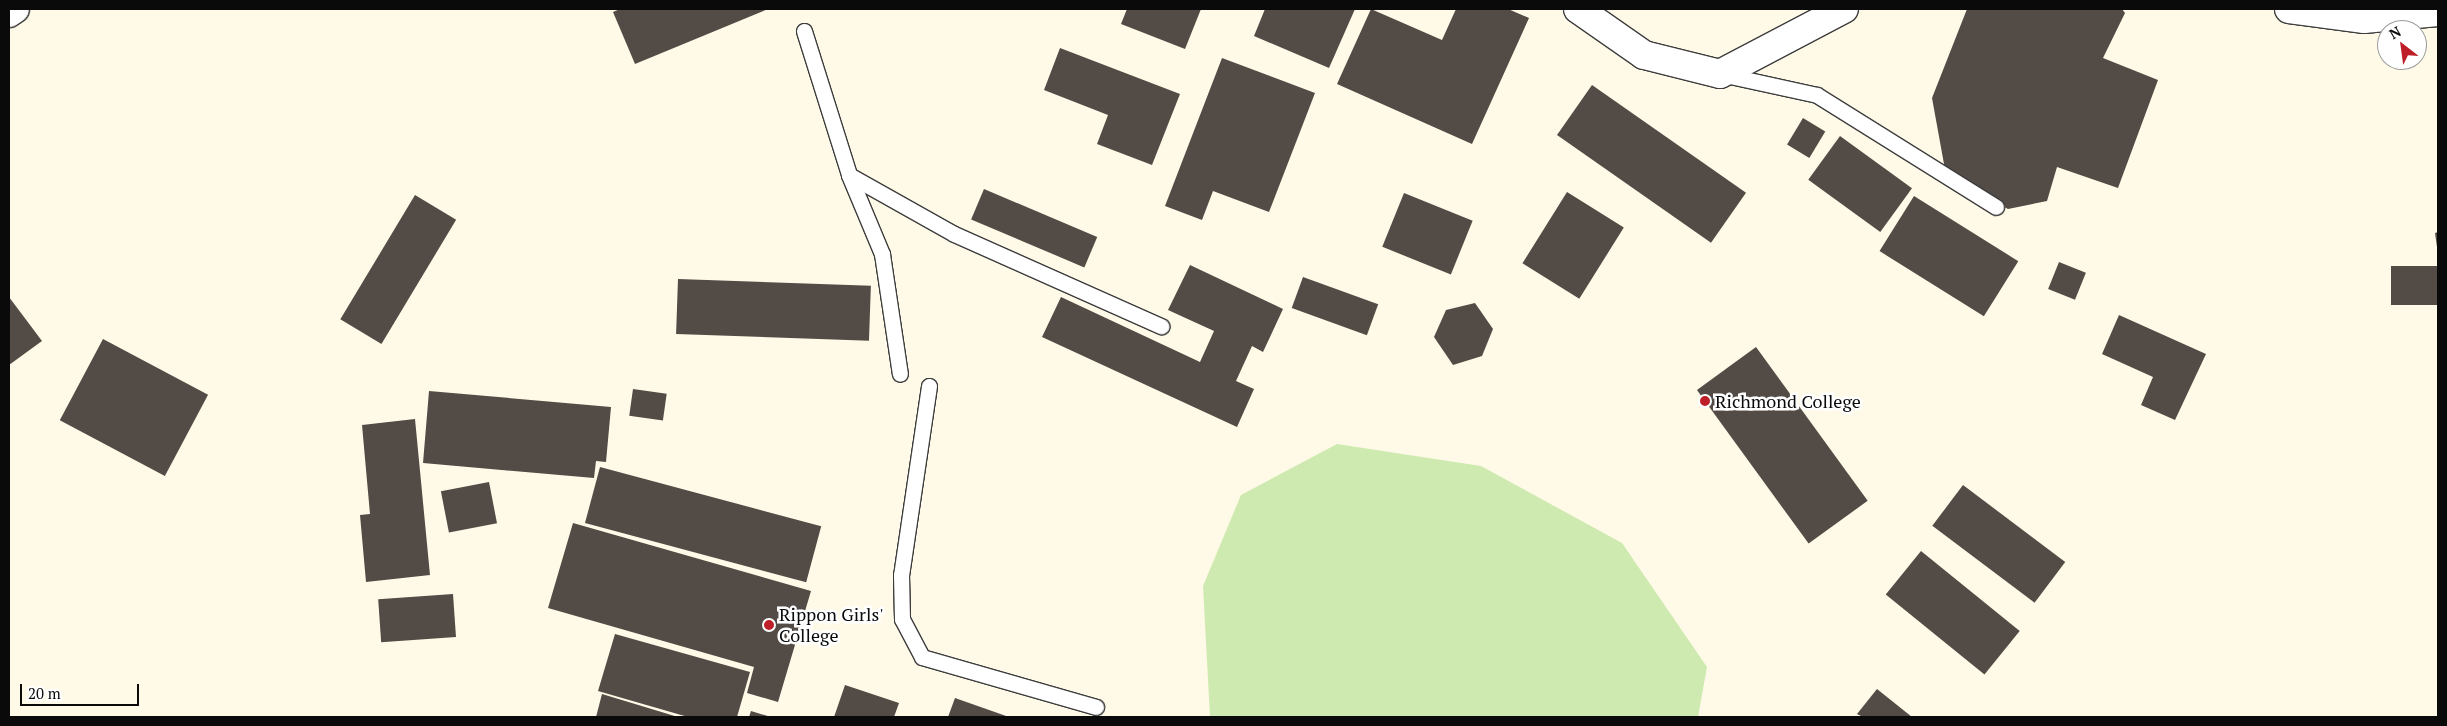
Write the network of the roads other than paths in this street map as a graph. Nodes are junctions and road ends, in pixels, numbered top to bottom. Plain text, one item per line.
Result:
1 (15, 9) edge
2 (1578, 9) edge
3 (1844, 9) edge
4 (2289, 9) edge
5 (2438, 12) edge
6 (9, 13) edge
7 (804, 31) dead end
8 (1720, 74) junction
9 (848, 175) junction
10 (1996, 208) dead end
11 (1161, 326) dead end
12 (900, 374) dead end
13 (929, 386) dead end
14 (1096, 706) dead end

1 - 6 street
2 - 8 street
3 - 8 street
4 - 5 street
7 - 9 lane
8 - 10 lane
9 - 11 lane
9 - 12 lane
13 - 14 lane

